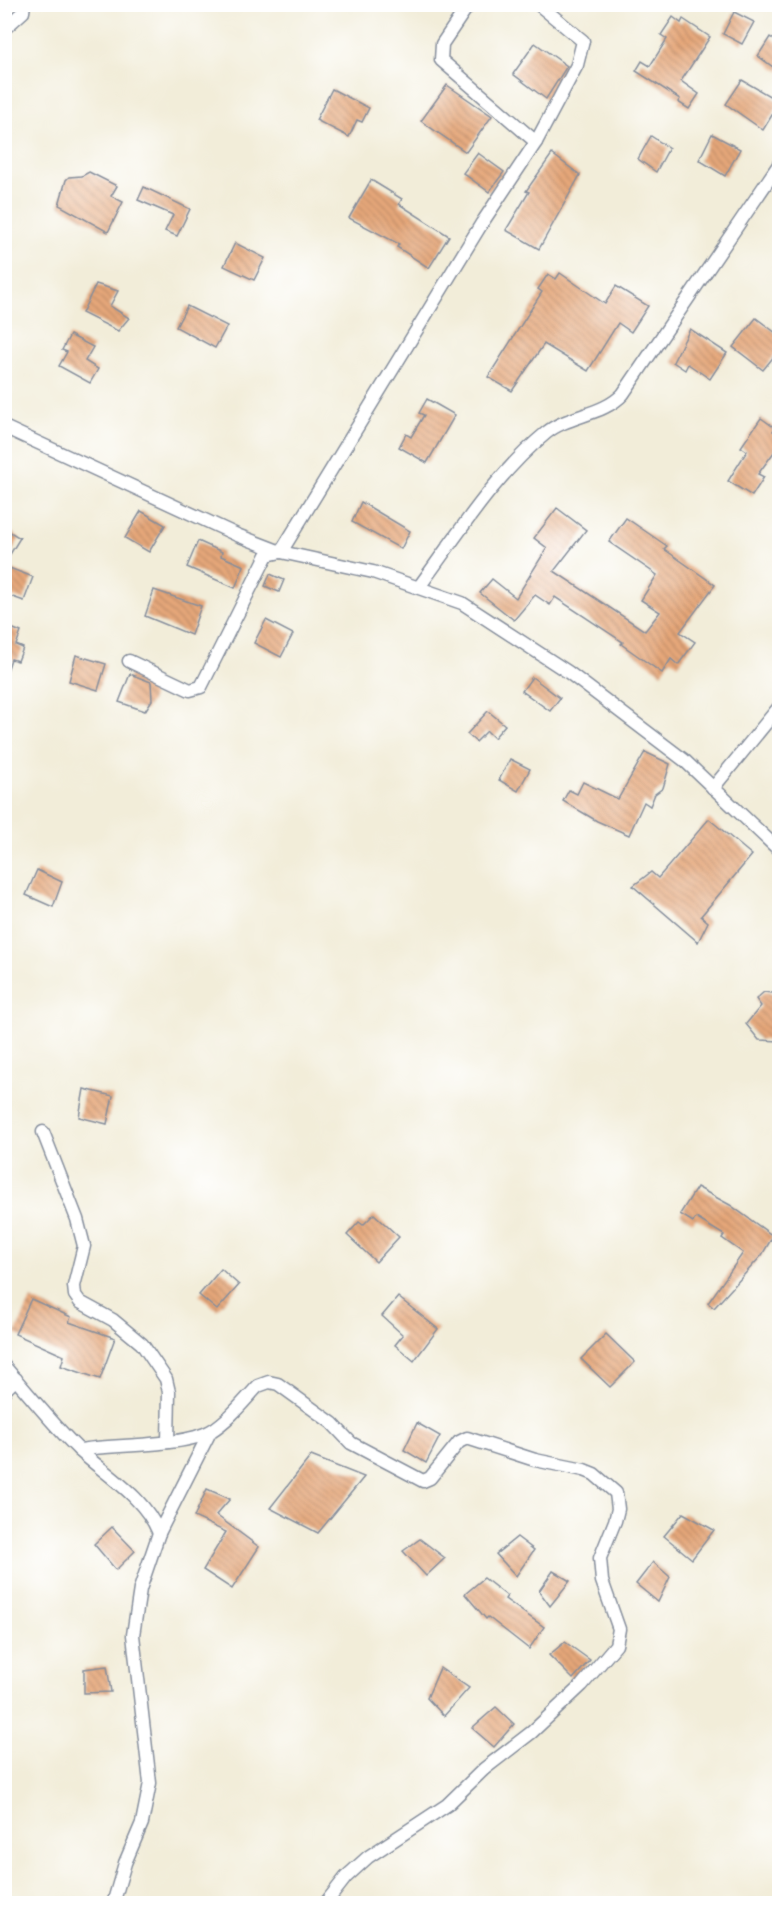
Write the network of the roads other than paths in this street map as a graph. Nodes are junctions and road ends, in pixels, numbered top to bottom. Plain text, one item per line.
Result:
1 (24, 4) edge
2 (469, 4) edge
3 (538, 4) edge
4 (4, 29) edge
5 (536, 142) junction
6 (780, 163) edge
7 (4, 427) edge
8 (281, 552) junction
9 (419, 587) junction
10 (129, 661) dead end
11 (780, 706) edge
12 (714, 788) junction
13 (780, 851) edge
14 (43, 1132) dead end
15 (4, 1366) edge
16 (16, 1379) junction
17 (4, 1392) edge
18 (210, 1432) junction
19 (168, 1442) junction
20 (79, 1450) junction
21 (159, 1533) junction
22 (112, 1904) edge
23 (325, 1904) edge

1 - 4 street
2 - 5 street
3 - 5 street
5 - 8 street
6 - 9 street
7 - 8 street
8 - 9 street
8 - 10 street
9 - 12 street
11 - 12 street
12 - 13 street
14 - 19 street
15 - 16 street
16 - 17 street
16 - 20 street
18 - 19 street
18 - 21 street
18 - 23 street
19 - 20 street
20 - 21 street
21 - 22 street

